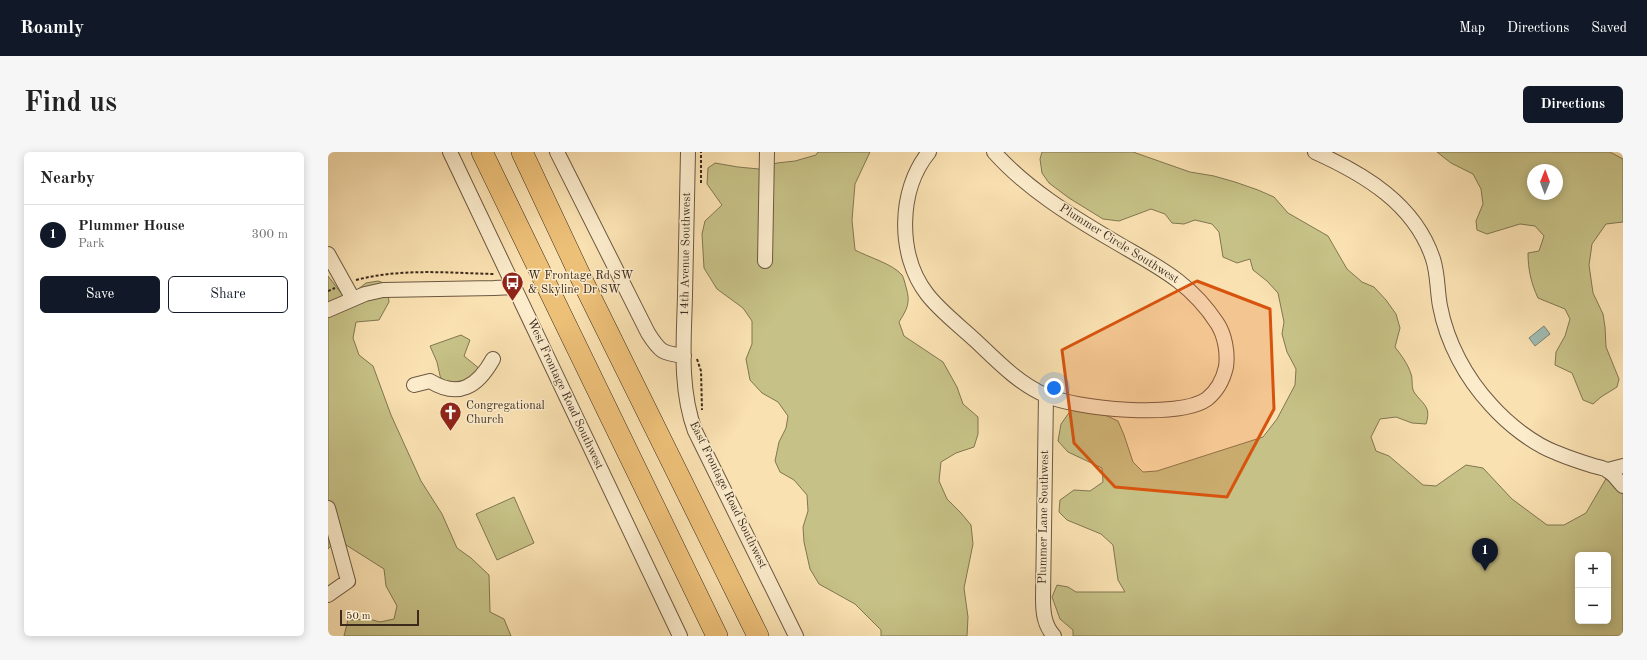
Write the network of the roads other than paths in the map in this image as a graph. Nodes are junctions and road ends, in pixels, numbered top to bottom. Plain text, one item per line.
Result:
1 (450, 152) edge
2 (482, 152) edge
3 (522, 152) edge
4 (557, 152) edge
5 (688, 152) edge
6 (767, 152) edge
7 (929, 152) edge
8 (994, 152) edge
9 (1315, 152) edge
10 (328, 254) edge
11 (765, 262) dead end
12 (515, 287) junction
13 (353, 299) junction
14 (328, 310) edge
15 (690, 357) junction
16 (493, 359) dead end
17 (414, 385) dead end
18 (1046, 395) junction
19 (1623, 466) edge
20 (1608, 470) junction
21 (1623, 486) edge
22 (328, 508) edge
23 (328, 595) edge
24 (739, 600) junction
25 (678, 636) edge
26 (717, 636) edge
27 (754, 636) edge
28 (758, 636) edge
29 (796, 636) edge
30 (1054, 636) edge

1 - 12 street, West Frontage Road Southwest
2 - 26 highway
3 - 24 highway
4 - 15 street
5 - 15 street, 14th Avenue Southwest
6 - 11 street
7 - 18 street, Plummer Circle Southwest
8 - 18 street, Plummer Circle Southwest
9 - 20 street
10 - 13 street
12 - 13 street
12 - 25 street, West Frontage Road Southwest
13 - 14 street
15 - 29 street, East Frontage Road Southwest
16 - 17 street
18 - 30 street, Plummer Lane Southwest
19 - 20 street
20 - 21 street
22 - 23 street
24 - 27 highway
24 - 28 highway

